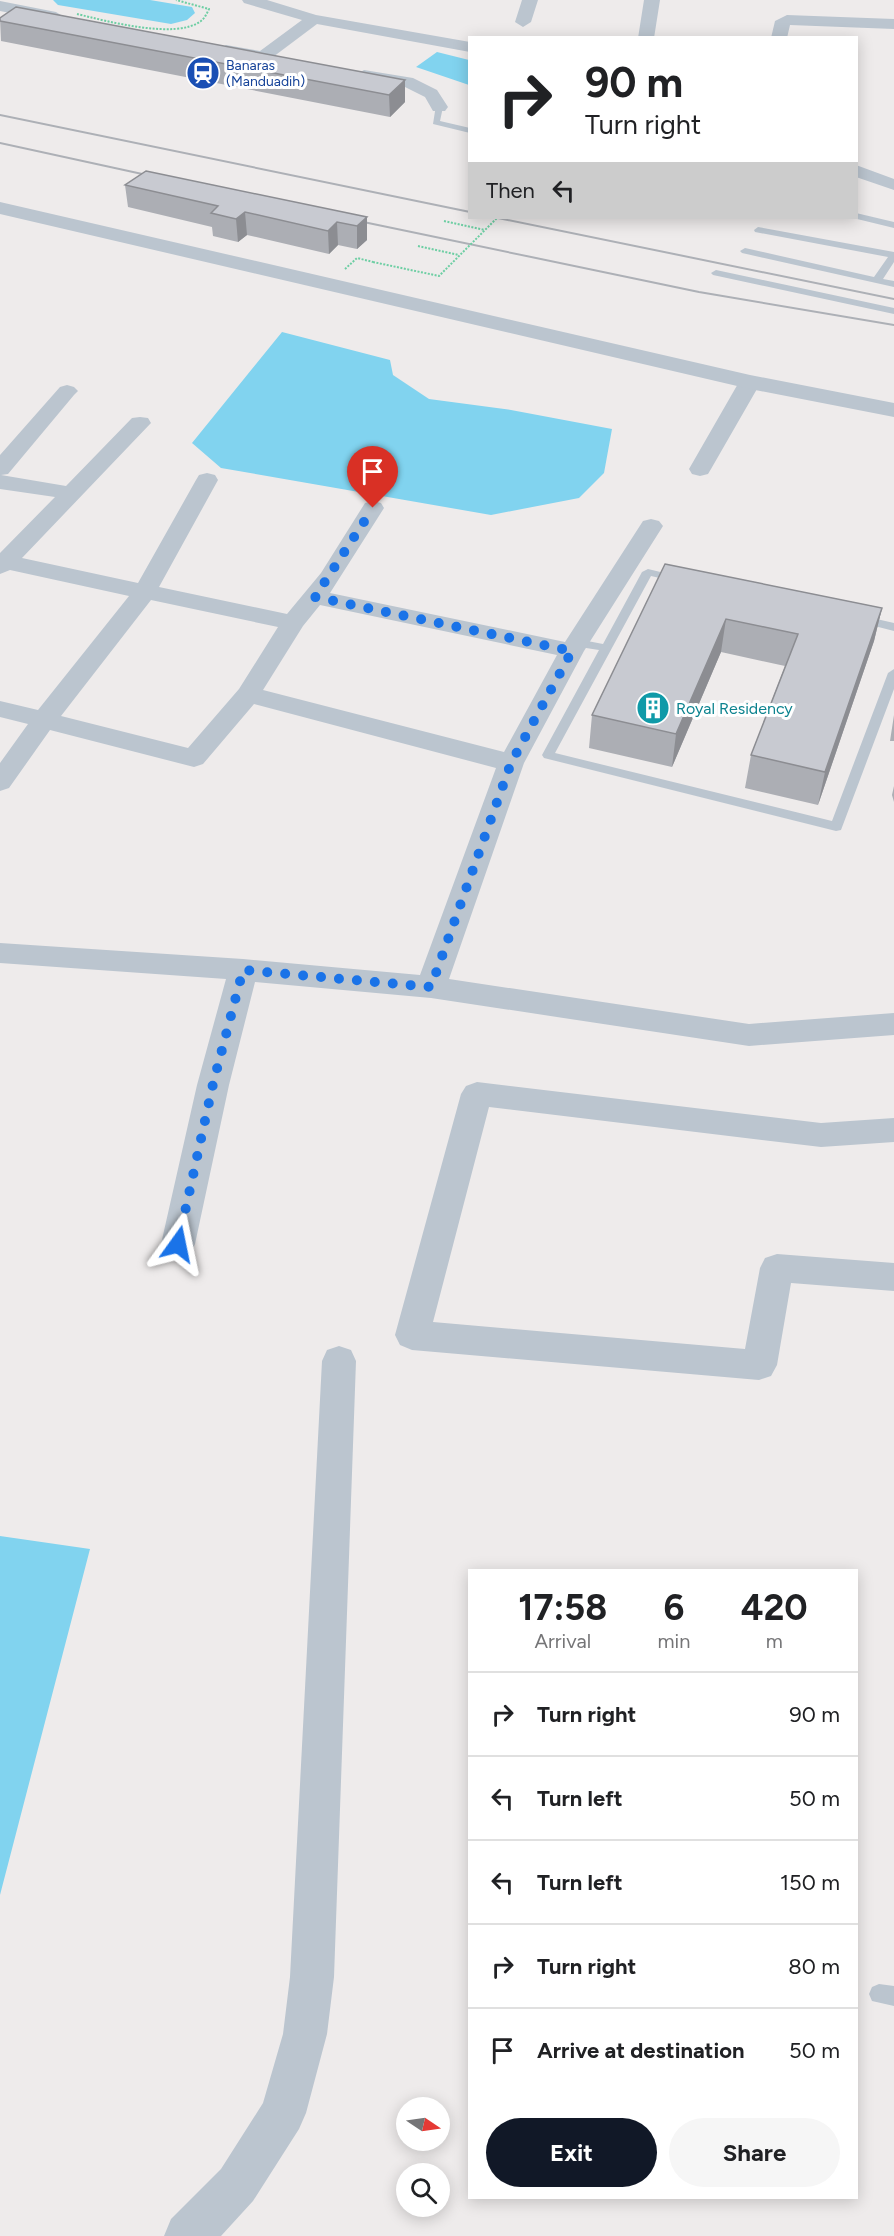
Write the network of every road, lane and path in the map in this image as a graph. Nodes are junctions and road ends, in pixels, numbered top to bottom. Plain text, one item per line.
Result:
1 (176, 0) edge
2 (250, 0) edge
3 (530, 0) edge
4 (652, 0) edge
5 (0, 6) edge
6 (70, 16) joint
7 (314, 19) junction
8 (523, 22) dead end
9 (894, 24) edge
10 (646, 36) edge
11 (779, 36) edge
12 (206, 46) edge
13 (468, 47) edge
14 (262, 57) junction
15 (285, 61) edge
16 (351, 73) edge
17 (440, 107) joint
18 (468, 130) edge
19 (858, 171) edge
20 (894, 185) edge
21 (0, 207) edge
22 (858, 216) edge
23 (496, 219) edge
24 (444, 221) dead end
25 (894, 225) edge
26 (485, 230) junction
27 (758, 230) dead end
28 (418, 246) dead end
29 (745, 251) dead end
30 (459, 255) junction
31 (373, 261) dead end
32 (716, 273) dead end
33 (877, 280) junction
34 (894, 284) edge
35 (894, 310) edge
36 (750, 382) junction
37 (67, 391) dead end
38 (894, 410) edge
39 (140, 423) dead end
40 (0, 469) edge
41 (700, 469) dead end
42 (207, 480) dead end
43 (0, 482) edge
44 (70, 494) junction
45 (373, 508) dead end
46 (651, 526) dead end
47 (6, 555) edge
48 (692, 582) edge
49 (146, 590) junction
50 (315, 597) junction
51 (849, 617) edge
52 (293, 623) junction
53 (894, 627) edge
54 (574, 647) junction
55 (606, 648) junction
56 (894, 673) edge
57 (248, 694) junction
58 (0, 709) edge
59 (45, 719) junction
60 (511, 763) junction
61 (0, 782) edge
62 (0, 953) edge
63 (243, 970) junction
64 (431, 987) junction
65 (894, 1024) edge
66 (894, 1130) edge
67 (178, 1244) dead end
68 (894, 1277) edge
69 (339, 1361) dead end
70 (188, 2236) edge

1 - 6 path
2 - 7 street
3 - 8 street
4 - 10 street
5 - 6 street
7 - 13 street
7 - 14 street
9 - 11 street
12 - 14 street
14 - 15 street
16 - 17 street
17 - 18 lane
19 - 20 street
21 - 36 street
22 - 25 lane
23 - 26 path, bridge
24 - 26 path
26 - 30 path, bridge
27 - 33 lane
28 - 30 path
29 - 33 lane
30 - 31 path, bridge
32 - 35 lane
33 - 34 lane
36 - 38 street
36 - 41 street
37 - 40 street
39 - 44 street
42 - 49 street
43 - 44 street
44 - 47 street
45 - 50 street
46 - 54 street
47 - 49 street
48 - 55 lane
49 - 52 street
49 - 59 street
50 - 52 street
50 - 54 street
51 - 53 lane
52 - 57 street
54 - 55 lane
54 - 60 street
55 - 56 lane
57 - 59 street
57 - 60 street
58 - 59 street
59 - 61 street
60 - 64 street
62 - 63 street
63 - 64 street
63 - 67 street
64 - 65 street
66 - 68 street
69 - 70 street

